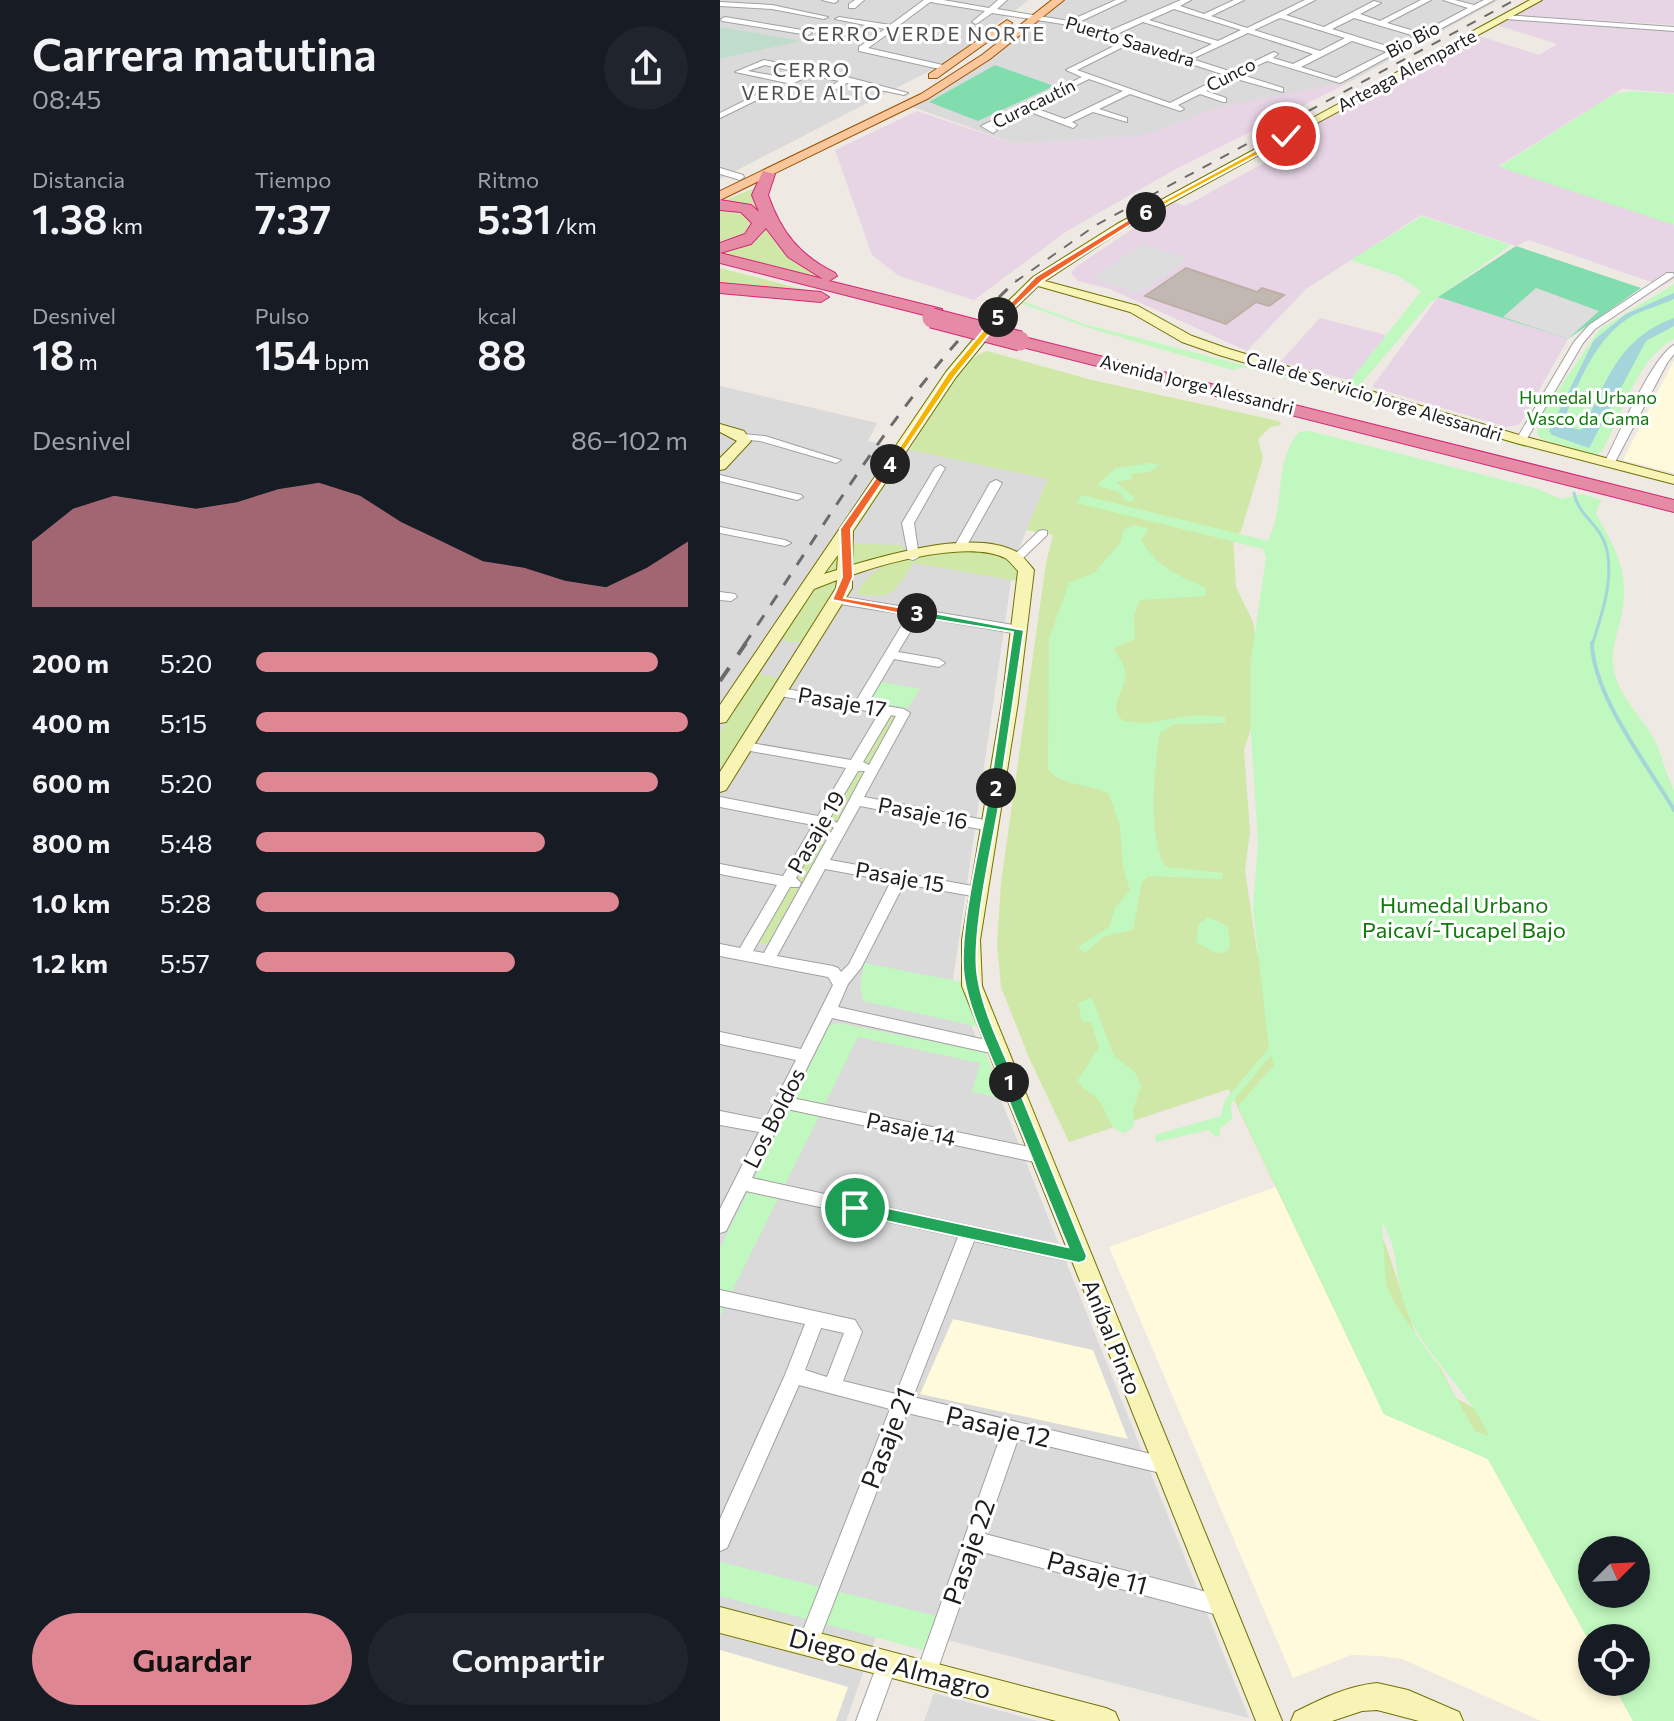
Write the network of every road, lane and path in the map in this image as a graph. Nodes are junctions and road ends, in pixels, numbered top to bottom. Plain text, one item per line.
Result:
1 (860, 0) edge
2 (929, 0) edge
3 (1003, 0) edge
4 (1038, 0) edge
5 (1059, 0) edge
6 (1122, 0) edge
7 (1187, 0) edge
8 (1366, 0) edge
9 (1427, 0) edge
10 (1447, 0) edge
11 (1490, 0) edge
12 (1537, 0) edge
13 (1233, 1) edge
14 (1307, 1) edge
15 (954, 2) edge
16 (775, 3) edge
17 (1377, 3) junction
18 (720, 4) edge
19 (745, 5) junction
20 (852, 6) dead end
21 (1173, 6) junction
22 (1475, 8) junction
23 (991, 10) junction
24 (1404, 12) junction
25 (1019, 14) junction
26 (1279, 15) junction
27 (1354, 15) junction
28 (1038, 16) junction
29 (1205, 16) junction
30 (824, 17) dead end
31 (1506, 17) junction
32 (839, 19) dead end
33 (722, 20) edge
34 (1143, 20) junction
35 (976, 22) dead end
36 (1070, 23) junction
37 (1381, 23) junction
38 (758, 25) junction
39 (890, 28) junction
40 (1674, 29) edge
41 (1248, 30) junction
42 (1324, 30) junction
43 (919, 32) dead end
44 (808, 33) dead end
45 (1108, 35) junction
46 (1422, 36) junction
47 (1351, 38) junction
48 (1128, 42) junction
49 (1218, 44) junction
50 (1293, 45) junction
51 (1393, 51) junction
52 (1321, 54) junction
53 (1266, 58) junction
54 (1184, 60) junction
55 (1294, 67) junction
56 (944, 68) junction
57 (795, 70) junction
58 (809, 72) junction
59 (1233, 74) junction
60 (1088, 77) junction
61 (780, 79) junction
62 (847, 79) junction
63 (1280, 90) dead end
64 (829, 91) dead end
65 (1199, 91) junction
66 (1128, 92) junction
67 (904, 93) junction
68 (759, 97) dead end
69 (1223, 100) dead end
70 (1170, 106) junction
71 (1025, 107) junction
72 (1092, 109) junction
73 (1180, 109) dead end
74 (720, 116) edge
75 (1124, 120) dead end
76 (993, 130) dead end
77 (720, 171) edge
78 (768, 174) junction
79 (740, 177) junction
80 (720, 187) edge
81 (720, 196) edge
82 (720, 205) edge
83 (720, 248) edge
84 (720, 261) edge
85 (1670, 275) dead end
86 (1046, 282) junction
87 (720, 288) edge
88 (877, 301) junction
89 (1022, 338) junction
90 (1674, 348) edge
91 (720, 428) edge
92 (743, 437) junction
93 (1521, 440) junction
94 (836, 460) dead end
95 (1609, 464) junction
96 (720, 466) edge
97 (940, 468) dead end
98 (720, 478) edge
99 (1673, 481) edge
100 (996, 483) dead end
101 (1645, 492) junction
102 (797, 497) dead end
103 (1674, 499) edge
104 (1674, 506) edge
105 (846, 529) junction
106 (720, 530) edge
107 (1043, 533) dead end
108 (785, 543) dead end
109 (960, 547) junction
110 (913, 557) junction
111 (896, 561) junction
112 (1022, 564) junction
113 (847, 573) junction
114 (807, 587) junction
115 (838, 600) junction
116 (915, 613) junction
117 (1019, 630) junction
118 (768, 647) junction
119 (806, 651) junction
120 (890, 654) junction
121 (939, 663) dead end
122 (752, 670) junction
123 (784, 686) junction
124 (860, 705) junction
125 (887, 710) junction
126 (904, 713) joint
127 (720, 718) edge
128 (745, 746) junction
129 (854, 766) junction
130 (873, 769) junction
131 (720, 786) edge
132 (855, 800) junction
133 (720, 802) edge
134 (822, 821) junction
135 (841, 826) junction
136 (990, 826) junction
137 (821, 863) junction
138 (720, 869) edge
139 (900, 878) junction
140 (788, 881) junction
141 (808, 886) junction
142 (978, 892) junction
143 (720, 950) edge
144 (744, 954) junction
145 (768, 959) junction
146 (841, 981) junction
147 (829, 1011) junction
148 (720, 1038) edge
149 (995, 1048) junction
150 (806, 1056) junction
151 (783, 1102) junction
152 (720, 1118) edge
153 (770, 1128) junction
154 (1039, 1156) junction
155 (741, 1183) junction
156 (720, 1226) edge
157 (968, 1233) junction
158 (1079, 1256) junction
159 (720, 1298) edge
160 (816, 1319) junction
161 (794, 1375) junction
162 (832, 1387) junction
163 (901, 1404) junction
164 (1012, 1430) junction
165 (1165, 1465) junction
166 (973, 1540) junction
167 (720, 1541) edge
168 (1222, 1606) junction
169 (720, 1620) edge
170 (808, 1643) junction
171 (887, 1664) junction
172 (926, 1674) junction
173 (1097, 1720) edge
174 (866, 1721) edge
175 (1269, 1721) edge
176 (1304, 1721) edge
177 (1450, 1721) edge

1 - 20 street
2 - 15 street, Puerto Saavedra
2 - 39 street
3 - 23 street
4 - 25 main road
5 - 28 main road
6 - 36 street
7 - 21 street
8 - 17 street
9 - 24 street
10 - 22 street
11 - 22 street, Bio Bio
12 - 31 street, Arteaga Alemparte
13 - 29 street
14 - 26 street
15 - 23 street, Puerto Saavedra
16 - 19 street
16 - 30 street
16 - 38 street
17 - 24 street
17 - 27 street
18 - 19 street
19 - 33 street
21 - 29 street
21 - 34 street
22 - 46 street, Bio Bio
23 - 25 street, Puerto Saavedra
23 - 35 street
24 - 37 street
25 - 28 street, Puerto Saavedra
25 - 56 main road
26 - 41 street
26 - 42 street
27 - 37 street
27 - 42 street
28 - 36 street, Puerto Saavedra
28 - 78 main road
29 - 41 street
31 - 40 street
31 - 86 street, Arteaga Alemparte
32 - 39 street
33 - 38 street
34 - 45 street
34 - 49 street
36 - 45 street, Puerto Saavedra
37 - 46 street
38 - 44 street
39 - 43 street
39 - 56 street
41 - 49 street
41 - 50 street
42 - 47 street
45 - 48 street, Puerto Saavedra
46 - 51 street, Bio Bio
47 - 51 street
47 - 52 street
48 - 54 street, Puerto Saavedra
48 - 60 street, Curacautín
49 - 54 street
50 - 52 street
50 - 53 street, Cunco
51 - 55 street, Bio Bio
52 - 55 street
53 - 55 street
53 - 59 street, Cunco
54 - 59 street, Puerto Saavedra
56 - 67 main road
57 - 58 street
57 - 61 street
57 - 61 street
58 - 61 street
58 - 62 street
59 - 63 street, Puerto Saavedra
59 - 65 street, Cunco
60 - 66 street
60 - 71 street, Curacautín
62 - 64 street
62 - 67 street
65 - 69 street
65 - 70 street, Cunco
66 - 70 street
66 - 72 street
67 - 79 main road
68 - 74 street
70 - 73 street
71 - 72 street
71 - 76 street, Curacautín
72 - 75 street
77 - 79 street
78 - 81 main road
78 - 88 highway
79 - 80 main road
82 - 83 highway
84 - 88 highway, Avenida Jorge Alessandri
85 - 93 street
86 - 93 street, Calle de Servicio Jorge Alessandri
86 - 105 street
87 - 88 highway
88 - 89 highway, Avenida Jorge Alessandri, bridge
89 - 101 highway, Avenida Jorge Alessandri
89 - 104 highway, Avenida Jorge Alessandri
90 - 95 street
91 - 92 street
92 - 94 street
92 - 96 street
93 - 95 street, Calle de Servicio Jorge Alessandri
95 - 99 street, Calle de Servicio Jorge Alessandri
97 - 110 street
98 - 102 street
99 - 101 highway
100 - 109 street
101 - 103 highway, Avenida Jorge Alessandri
105 - 113 street
105 - 114 street
106 - 108 street
107 - 112 street
109 - 110 street
109 - 112 street
110 - 111 street
111 - 113 street
111 - 115 street
112 - 117 street, Aníbal Pinto
113 - 114 street
113 - 115 street
114 - 118 street
115 - 116 street
115 - 119 street
116 - 117 street
116 - 120 street
117 - 136 street, Aníbal Pinto
118 - 119 street
118 - 122 street
119 - 123 street
120 - 121 street
120 - 124 street
122 - 123 street
122 - 127 street
123 - 124 street, Pasaje 17
123 - 128 street
124 - 125 street, Pasaje 17
125 - 126 street, Pasaje 17
125 - 129 street, Pasaje 19
126 - 130 street, Pasaje 19
128 - 129 street, Pasaje 16
128 - 131 street
129 - 130 street, Pasaje 16
129 - 134 street, Pasaje 19
130 - 132 street, Pasaje 19
132 - 135 street, Pasaje 19
132 - 136 street, Pasaje 16
133 - 134 street
134 - 135 street
134 - 140 street, Pasaje 19
135 - 137 street, Pasaje 19
136 - 142 street, Aníbal Pinto
137 - 139 street, Pasaje 15
137 - 141 street, Pasaje 19
138 - 140 street
139 - 142 street, Pasaje 15
139 - 146 street
140 - 141 street
140 - 144 street, Pasaje 19
141 - 145 street, Pasaje 19
142 - 149 street, Aníbal Pinto
143 - 144 street
144 - 145 street
145 - 146 street
146 - 147 street, Los Boldos
147 - 149 street
147 - 150 street, Los Boldos
148 - 150 street
149 - 154 street, Aníbal Pinto
150 - 151 street, Los Boldos
151 - 153 street, Los Boldos
151 - 154 street, Pasaje 14
152 - 153 street
153 - 155 street, Los Boldos
154 - 158 street, Aníbal Pinto
155 - 156 street, Los Boldos
155 - 157 street
157 - 158 street
157 - 163 street, Pasaje 21
158 - 165 street, Aníbal Pinto
159 - 160 street
160 - 161 street
160 - 162 street
161 - 162 street, Pasaje 12
161 - 167 street
162 - 163 street, Pasaje 12
163 - 164 street, Pasaje 12
163 - 170 street, Pasaje 21
164 - 165 street, Pasaje 12
164 - 166 street, Pasaje 22
165 - 168 street, Aníbal Pinto
166 - 168 street, Pasaje 11
166 - 172 street, Pasaje 22
168 - 175 street, Aníbal Pinto
169 - 170 street, Diego de Almagro
170 - 171 street, Diego de Almagro
171 - 172 street, Diego de Almagro
171 - 174 street
172 - 173 street, Diego de Almagro
176 - 177 street

